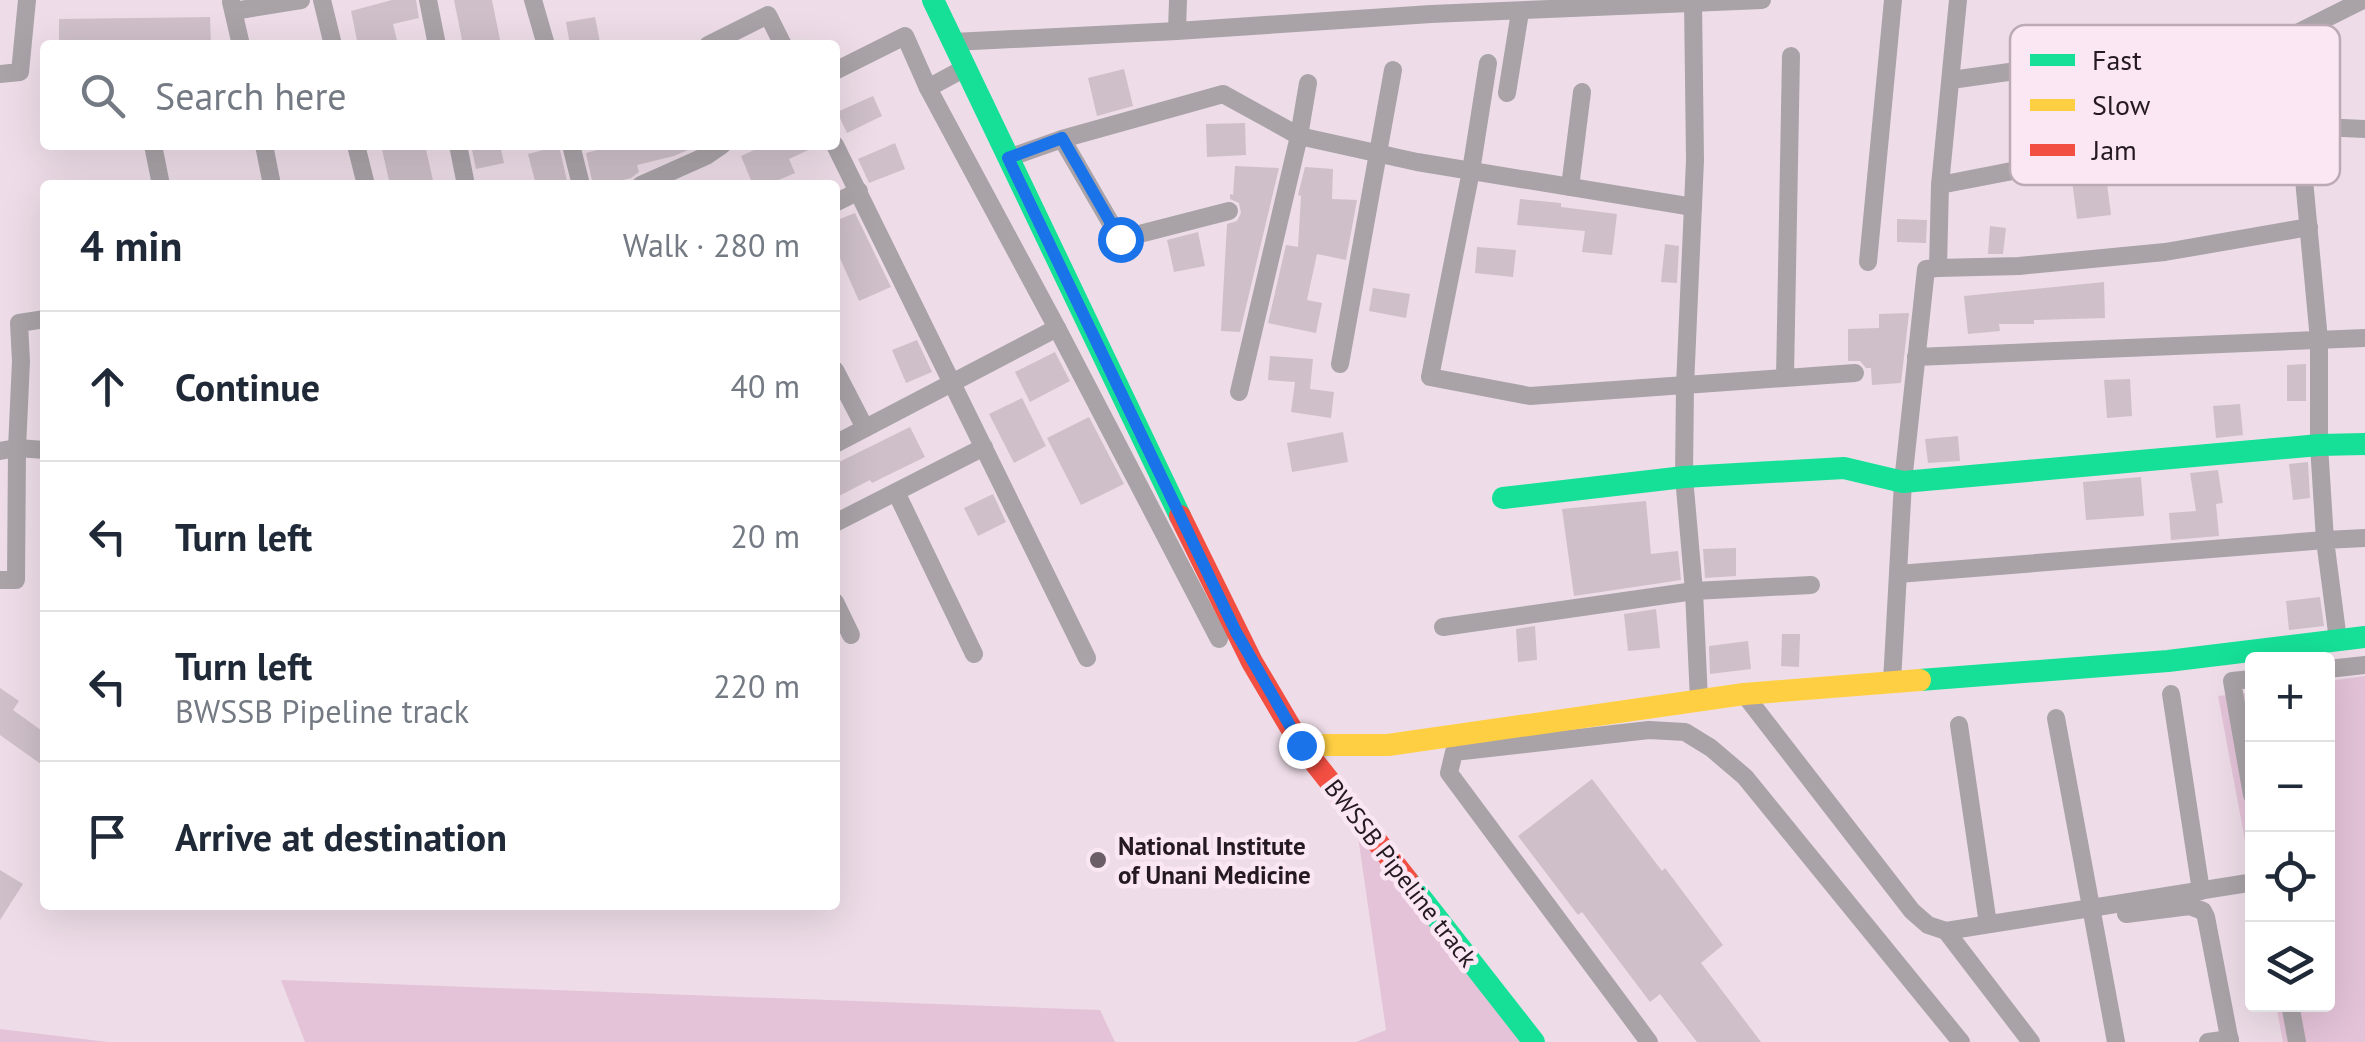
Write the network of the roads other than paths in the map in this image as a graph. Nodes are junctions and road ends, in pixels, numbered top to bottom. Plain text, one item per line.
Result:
1 (27, 0) edge
2 (301, 0) edge
3 (322, 0) edge
4 (428, 0) edge
5 (533, 0) edge
6 (932, 0) edge
7 (1178, 0) edge
8 (1762, 0) edge
9 (1893, 0) edge
10 (1958, 0) edge
11 (2363, 0) edge
12 (1693, 2) edge
13 (232, 6) edge
14 (1431, 7) edge
15 (1520, 12) junction
16 (2313, 25) edge
17 (1177, 31) junction
18 (241, 40) edge
19 (332, 40) edge
20 (436, 40) edge
21 (545, 40) edge
22 (718, 40) edge
23 (780, 40) edge
24 (953, 42) junction
25 (1791, 56) dead end
26 (1488, 63) dead end
27 (840, 68) edge
28 (965, 68) junction
29 (1393, 70) dead end
30 (2010, 72) edge
31 (0, 74) edge
32 (1951, 80) junction
33 (1308, 83) dead end
34 (928, 88) junction
35 (1582, 92) dead end
36 (1507, 93) dead end
37 (2340, 128) edge
38 (2365, 129) edge
39 (1299, 136) junction
40 (1062, 138) junction
41 (154, 150) edge
42 (265, 150) edge
43 (357, 150) edge
44 (459, 150) edge
45 (572, 150) edge
46 (715, 150) edge
47 (838, 150) edge
48 (1378, 154) junction
49 (1008, 158) junction
50 (1471, 171) junction
51 (2010, 171) edge
52 (161, 180) edge
53 (271, 180) edge
54 (365, 180) edge
55 (465, 180) edge
56 (580, 180) edge
57 (652, 180) edge
58 (1940, 185) junction
59 (2305, 185) edge
60 (1570, 187) junction
61 (858, 190) junction
62 (840, 200) edge
63 (1693, 207) junction
64 (1229, 211) dead end
65 (2309, 227) junction
66 (1868, 262) dead end
67 (1938, 268) junction
68 (40, 320) edge
69 (1057, 328) junction
70 (2365, 338) edge
71 (2319, 340) junction
72 (1916, 357) junction
73 (1340, 364) dead end
74 (1855, 373) dead end
75 (1785, 377) junction
76 (840, 379) edge
77 (952, 383) junction
78 (1685, 386) junction
79 (1240, 392) dead end
80 (866, 428) junction
81 (840, 441) edge
82 (2365, 444) edge
83 (2319, 445) junction
84 (984, 447) junction
85 (8, 449) edge
86 (40, 450) edge
87 (1684, 477) junction
88 (1903, 482) junction
89 (896, 492) junction
90 (1503, 498) dead end
91 (840, 520) edge
92 (2365, 538) edge
93 (2325, 540) junction
94 (1898, 574) junction
95 (0, 580) edge
96 (1812, 585) dead end
97 (1694, 591) junction
98 (840, 612) edge
99 (1443, 627) dead end
100 (851, 634) dead end
101 (2365, 637) edge
102 (1218, 638) dead end
103 (2338, 640) junction
104 (974, 654) dead end
105 (1087, 658) dead end
106 (2365, 665) edge
107 (2335, 669) edge
108 (2245, 680) edge
109 (1892, 682) junction
110 (1744, 694) junction
111 (2171, 694) dead end
112 (1699, 700) junction
113 (2056, 718) dead end
114 (1959, 725) dead end
115 (1301, 745) junction
116 (2245, 755) edge
117 (2245, 884) edge
118 (2201, 891) junction
119 (2091, 908) junction
120 (1988, 924) junction
121 (1946, 931) junction
122 (2291, 1012) edge
123 (2230, 1040) edge
124 (1534, 1042) edge
125 (1649, 1042) edge
126 (1961, 1042) edge
127 (2031, 1042) edge
128 (2116, 1042) edge
129 (2208, 1042) edge
130 (2297, 1042) edge

1 - 31 street
2 - 13 street
3 - 19 street
4 - 20 street
5 - 21 street
6 - 24 street, BWSSB Pipeline track
7 - 17 street
8 - 12 street
9 - 66 street
10 - 32 street
11 - 16 street
12 - 15 street
12 - 63 street
13 - 18 street
14 - 15 street
14 - 17 street
15 - 36 street
17 - 24 street
22 - 23 street
24 - 28 street, BWSSB Pipeline track
25 - 75 street
26 - 50 street
27 - 34 street
28 - 34 street
28 - 49 street, BWSSB Pipeline track
29 - 48 street
30 - 32 street
32 - 58 street
33 - 39 street
34 - 69 street
35 - 60 street
37 - 38 street
39 - 40 street
39 - 48 street
39 - 79 street
40 - 49 street
40 - 64 street
41 - 52 street
42 - 53 street
43 - 54 street
44 - 55 street
45 - 56 street
46 - 57 street
47 - 61 street
48 - 50 street
48 - 73 street
49 - 115 street, BWSSB Pipeline track
50 - 60 street
50 - 78 street
51 - 58 street
58 - 67 street
59 - 65 street
60 - 63 street
61 - 62 street
61 - 77 street
63 - 78 street
65 - 67 street
65 - 71 street
67 - 72 street
68 - 85 street
69 - 77 street
69 - 102 street
70 - 71 street
71 - 72 street
71 - 83 street
72 - 88 street
74 - 75 street
75 - 78 street
76 - 80 street
77 - 80 street
77 - 84 street
78 - 87 street
80 - 81 street
82 - 83 street
83 - 88 street
83 - 93 street
84 - 89 street
84 - 105 street
85 - 86 street
85 - 95 street
87 - 88 street
87 - 90 street
87 - 97 street
88 - 94 street
89 - 91 street
89 - 104 street
92 - 93 street
93 - 94 street
93 - 103 street
94 - 109 street
96 - 97 street
97 - 99 street
97 - 112 street
98 - 100 street
101 - 103 street
103 - 109 street
106 - 107 street
108 - 116 street
109 - 110 street
110 - 112 street
110 - 121 street
111 - 118 street
112 - 115 street
113 - 119 street
114 - 120 street
115 - 124 street, BWSSB Pipeline track
117 - 118 street
118 - 119 street
119 - 120 street
119 - 123 street
119 - 128 street
120 - 121 street
121 - 127 street
122 - 130 street
123 - 129 street
125 - 126 street

